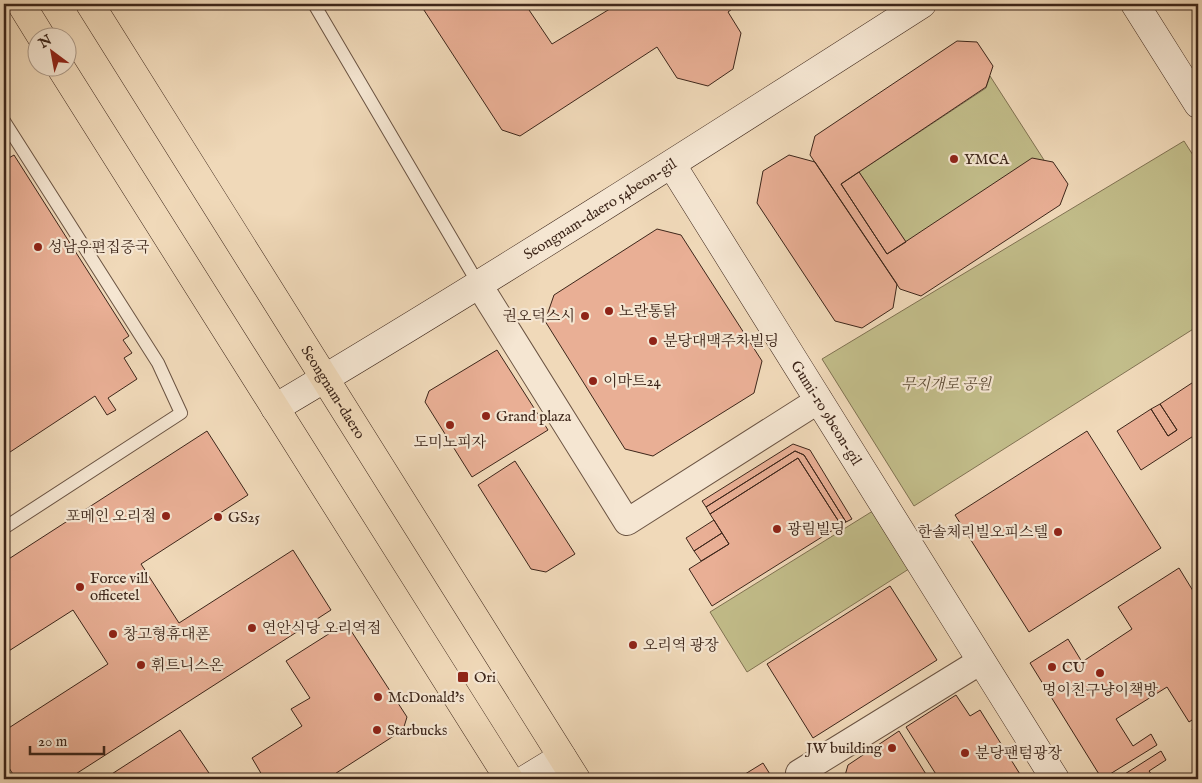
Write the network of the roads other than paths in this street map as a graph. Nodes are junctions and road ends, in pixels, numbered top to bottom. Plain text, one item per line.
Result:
1 (21, 4) edge
2 (90, 4) edge
3 (314, 4) edge
4 (922, 4) edge
5 (1135, 4) edge
6 (36, 28) edge
7 (67, 78) edge
8 (1198, 104) edge
9 (4, 121) edge
10 (672, 165) junction
11 (479, 285) junction
12 (325, 379) junction
13 (819, 400) junction
14 (275, 408) junction
15 (4, 528) edge
16 (981, 661) junction
17 (569, 768) edge
18 (509, 779) edge
19 (526, 779) edge
20 (802, 779) edge
21 (1055, 779) edge

1 - 6 main road
2 - 12 main road, Seongnam-daero
3 - 11 lane
4 - 10 street, Seongnam-daero 54beon-gil
5 - 8 street
7 - 14 main road
9 - 15 lane
10 - 11 street, Seongnam-daero 54beon-gil
10 - 13 street, Gumi-ro 9beon-gil
11 - 12 street, Seongnam-daero 54beon-gil
11 - 13 street
12 - 14 street, Seongnam-daero 54beon-gil
12 - 17 main road, Seongnam-daero
13 - 16 street, Gumi-ro 9beon-gil
14 - 18 main road
16 - 20 street
16 - 21 street, Gumi-ro 9beon-gil
17 - 19 street

